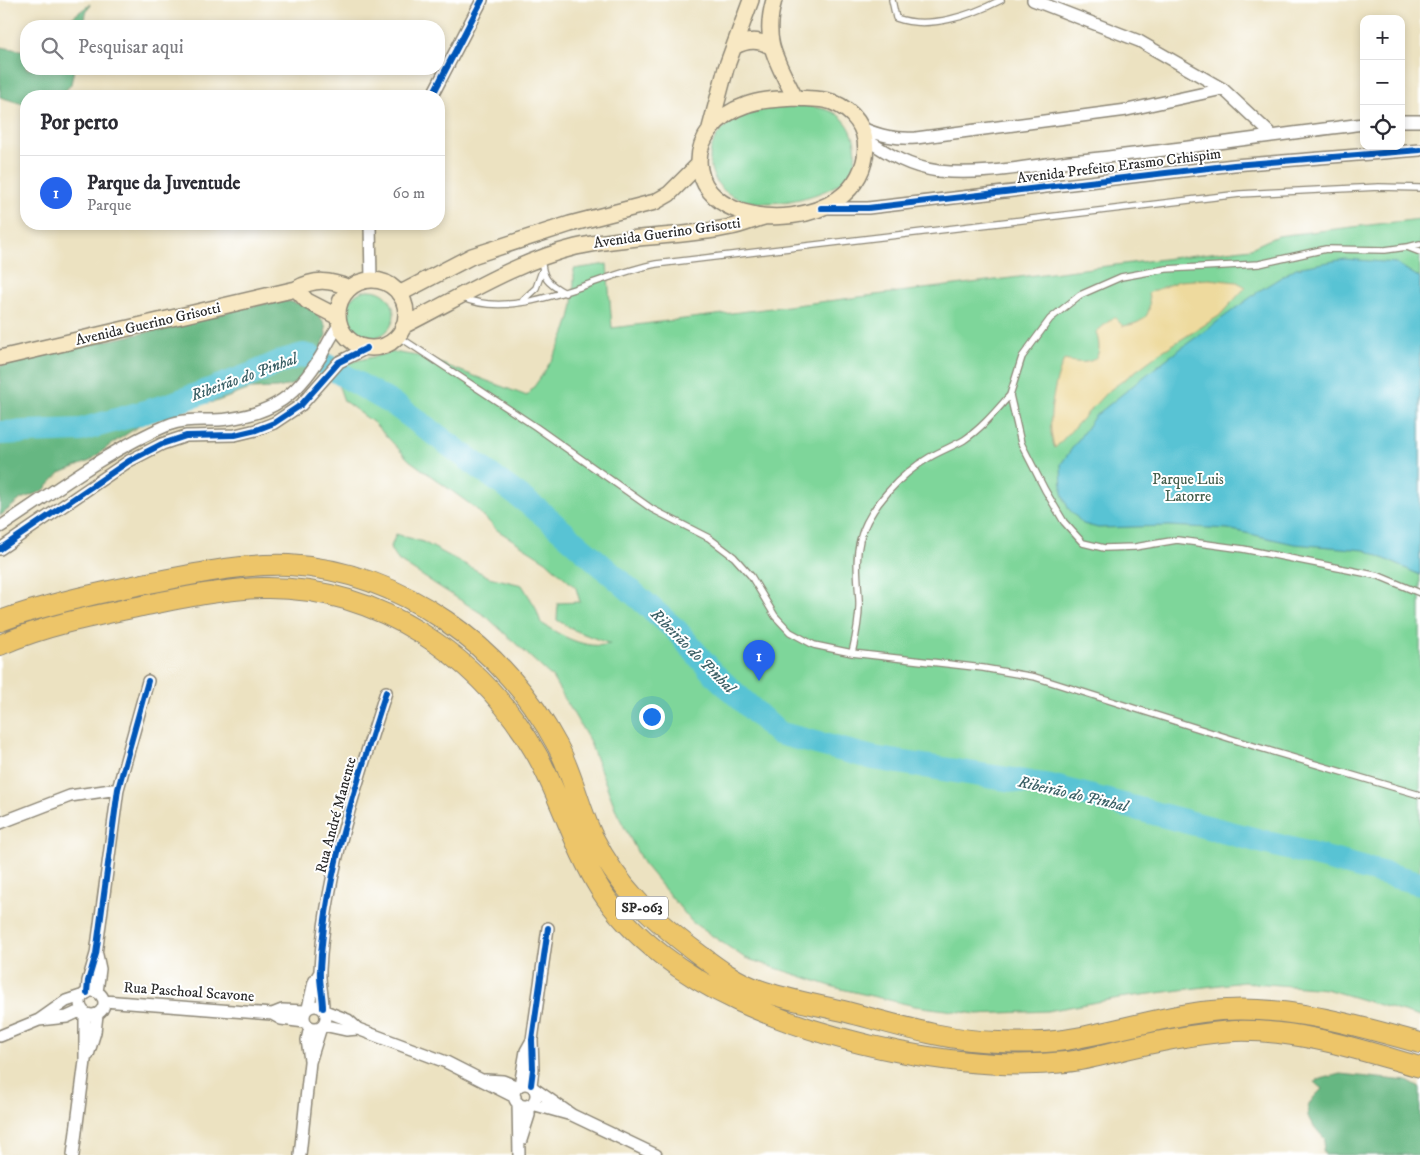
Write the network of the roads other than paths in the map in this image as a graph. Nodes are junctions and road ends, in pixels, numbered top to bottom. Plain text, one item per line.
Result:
1 (482, 0) edge
2 (751, 0) edge
3 (774, 0) edge
4 (892, 0) edge
5 (1001, 0) edge
6 (1033, 0) edge
7 (770, 46) junction
8 (734, 47) junction
9 (445, 71) edge
10 (443, 75) edge
11 (1222, 89) junction
12 (435, 90) edge
13 (795, 98) junction
14 (1405, 121) edge
15 (1420, 121) edge
16 (1360, 124) edge
17 (710, 128) junction
18 (864, 134) junction
19 (1272, 135) junction
20 (1420, 150) edge
21 (699, 164) junction
22 (1420, 188) edge
23 (822, 208) junction
24 (768, 216) junction
25 (370, 230) edge
26 (1420, 244) edge
27 (1407, 248) junction
28 (1420, 252) edge
29 (541, 264) junction
30 (370, 280) junction
31 (350, 288) junction
32 (296, 289) junction
33 (565, 293) junction
34 (399, 294) junction
35 (461, 297) junction
36 (519, 302) junction
37 (339, 320) junction
38 (401, 331) junction
39 (367, 348) junction
40 (0, 358) edge
41 (1010, 395) junction
42 (0, 528) edge
43 (0, 548) edge
44 (1420, 593) edge
45 (0, 622) edge
46 (0, 645) edge
47 (852, 653) junction
48 (148, 681) dead end
49 (386, 692) dead end
50 (118, 788) junction
51 (1420, 795) edge
52 (0, 823) edge
53 (548, 928) dead end
54 (320, 972) junction
55 (93, 995) junction
56 (324, 1009) junction
57 (84, 1011) junction
58 (97, 1014) junction
59 (39, 1020) junction
60 (312, 1020) junction
61 (358, 1029) junction
62 (0, 1036) edge
63 (1420, 1043) edge
64 (85, 1061) junction
65 (1420, 1067) edge
66 (525, 1095) junction
67 (73, 1155) edge
68 (300, 1155) edge
69 (520, 1155) edge
70 (656, 1155) edge

1 - 9 street
2 - 8 main road
3 - 7 main road
4 - 5 lane
6 - 11 street
7 - 8 main road
7 - 13 main road
8 - 17 main road
10 - 12 street
11 - 18 street
11 - 19 street
13 - 17 main road
13 - 18 main road
14 - 15 street
16 - 19 street, Avenida Prefeito Erasmo Crhispim
17 - 21 main road
18 - 19 street, Avenida Prefeito Erasmo Crhispim
18 - 23 main road
20 - 23 street, Avenida Prefeito Erasmo Crhispim
21 - 24 main road
21 - 34 main road, Avenida Guerino Grisotti
22 - 33 lane
23 - 24 main road
24 - 29 main road, Avenida Guerino Grisotti
25 - 30 street
26 - 27 lane
27 - 28 lane
27 - 41 lane
29 - 33 lane
29 - 35 main road, Avenida Guerino Grisotti
29 - 36 lane
30 - 31 main road
30 - 34 main road
31 - 32 main road, Avenida Guerino Grisotti
31 - 37 main road
32 - 37 main road
32 - 40 main road, Avenida Guerino Grisotti
33 - 36 lane
34 - 38 main road
35 - 36 lane
35 - 38 main road, Avenida Guerino Grisotti
37 - 39 main road
37 - 42 street
38 - 39 main road
38 - 47 lane
39 - 43 street
41 - 44 lane
41 - 47 lane
45 - 63 highway, SP-063
46 - 65 highway, SP-063
47 - 51 lane
48 - 50 street
49 - 54 street, Rua André Manente
50 - 52 street
50 - 55 street
53 - 66 street
54 - 56 street, Rua André Manente
54 - 60 street, Rua André Manente
55 - 57 street
55 - 58 street
55 - 59 street, Rua Paschoal Scavone
55 - 60 street, Rua Paschoal Scavone
56 - 60 street, Rua André Manente
56 - 60 street
56 - 61 street, Rua Paschoal Scavone
57 - 58 street
57 - 59 street, Rua Paschoal Scavone
57 - 64 street
58 - 64 street
59 - 62 street, Rua Paschoal Scavone
60 - 61 street, Rua Paschoal Scavone
60 - 68 street, Rua André Manente
61 - 66 street, Rua Paschoal Scavone
64 - 67 street
66 - 69 street
66 - 70 street, Rua Paschoal Scavone

